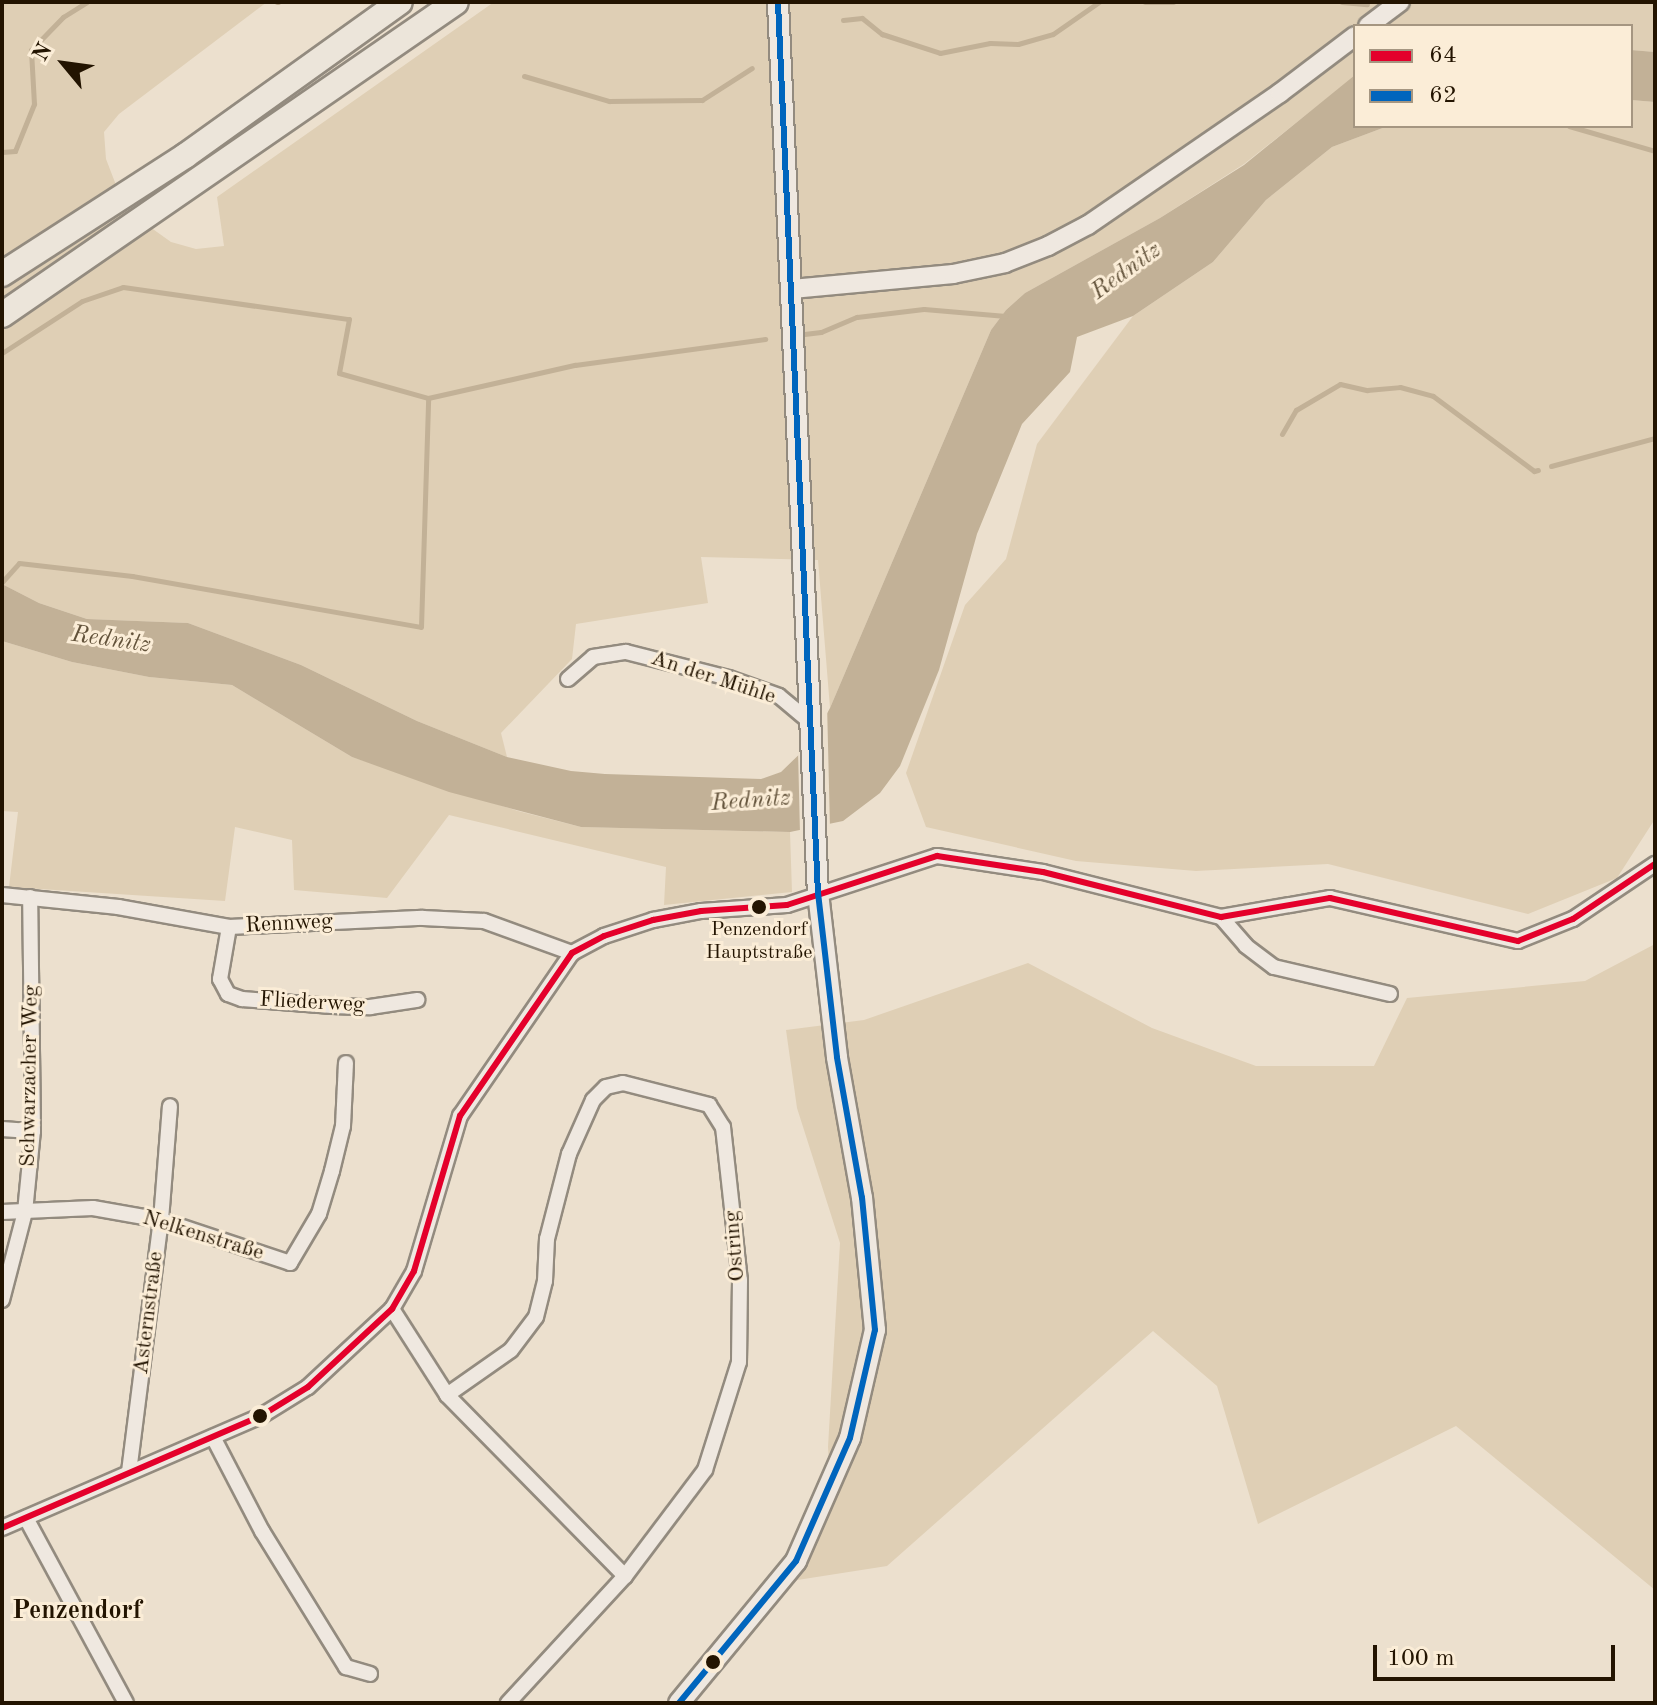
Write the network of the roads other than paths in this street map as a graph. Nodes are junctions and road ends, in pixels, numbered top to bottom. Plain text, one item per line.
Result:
1 (400, 2) edge
2 (456, 2) edge
3 (778, 2) edge
4 (1400, 2) edge
5 (1371, 24) edge
6 (1353, 38) edge
7 (2, 274) edge
8 (792, 289) junction
9 (2, 315) edge
10 (568, 679) dead end
11 (810, 731) junction
12 (1655, 864) edge
13 (818, 894) junction
14 (2, 895) edge
15 (30, 897) junction
16 (1221, 917) junction
17 (229, 927) junction
18 (572, 953) junction
19 (1390, 994) dead end
20 (417, 1000) dead end
21 (346, 1063) dead end
22 (170, 1106) dead end
23 (2, 1129) edge
24 (33, 1131) junction
25 (2, 1212) edge
26 (25, 1212) junction
27 (161, 1220) junction
28 (2, 1300) edge
29 (392, 1309) junction
30 (447, 1395) junction
31 (213, 1437) junction
32 (129, 1472) junction
33 (26, 1518) junction
34 (2, 1528) edge
35 (625, 1576) junction
36 (370, 1674) dead end
37 (126, 1703) edge
38 (508, 1703) edge
39 (679, 1703) edge

1 - 7 highway
2 - 9 highway
3 - 8 main road
4 - 5 street
6 - 8 street
8 - 11 main road
10 - 11 street, An der Mühle
11 - 13 main road
12 - 16 street
13 - 16 street
13 - 18 street
13 - 39 main road
14 - 15 street, Rennweg
15 - 17 street, Rennweg
15 - 24 street, Schwarzacher Weg
16 - 19 street
17 - 18 street, Rennweg
17 - 20 street, Fliederweg
18 - 29 street
21 - 27 street, Nelkenstraße
22 - 27 street, Asternstraße
23 - 24 street
24 - 26 street, Schwarzacher Weg
25 - 26 street, Nelkenstraße
26 - 27 street, Nelkenstraße
26 - 28 street, Schwarzacher Weg
27 - 32 street, Asternstraße
29 - 30 street
29 - 31 street
30 - 35 street
30 - 35 street, Ostring
31 - 32 street
31 - 36 street
32 - 33 street
33 - 34 street
33 - 37 street
35 - 38 street, Ostring

